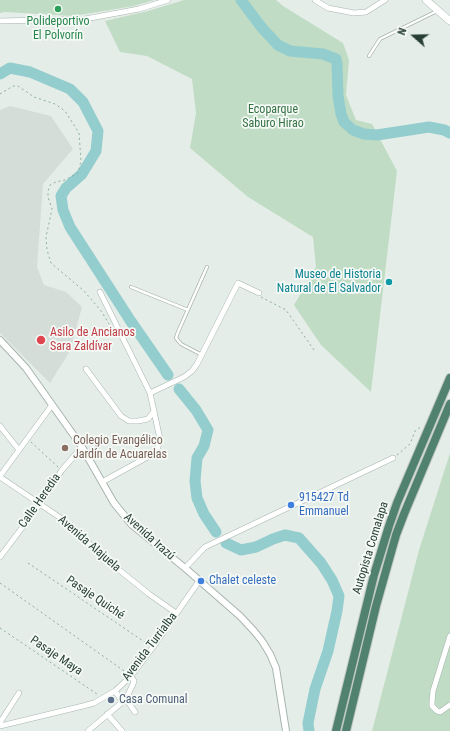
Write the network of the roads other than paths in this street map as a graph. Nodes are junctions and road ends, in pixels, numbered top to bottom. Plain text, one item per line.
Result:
1 (168, 0) edge
2 (315, 0) edge
3 (426, 0) edge
4 (383, 1) edge
5 (438, 10) junction
6 (0, 21) edge
7 (450, 21) edge
8 (369, 56) dead end
9 (207, 267) dead end
10 (132, 287) dead end
11 (100, 292) dead end
12 (259, 293) road end
13 (188, 310) junction
14 (0, 340) edge
15 (202, 355) junction
16 (86, 369) dead end
17 (450, 378) edge
18 (150, 393) junction
19 (450, 404) edge
20 (52, 405) junction
21 (154, 411) junction
22 (0, 426) edge
23 (82, 447) junction
24 (19, 450) junction
25 (393, 458) road end
26 (0, 476) edge
27 (102, 482) junction
28 (40, 504) junction
29 (0, 556) edge
30 (184, 568) junction
31 (199, 581) junction
32 (176, 613) junction
33 (450, 636) edge
34 (131, 676) junction
35 (115, 691) junction
36 (19, 693) dead end
37 (124, 700) junction
38 (450, 705) edge
39 (135, 712) dead end
40 (107, 714) junction
41 (0, 726) edge
42 (88, 731) edge
43 (122, 731) edge
44 (286, 731) edge
45 (336, 731) edge
46 (346, 731) edge

1 - 6 street
2 - 4 street
3 - 5 main road
5 - 7 main road
5 - 8 lane
9 - 13 lane
10 - 13 lane
11 - 18 street
12 - 15 street
13 - 15 lane
14 - 20 street, Avenida Irazú
15 - 18 street
16 - 21 street
17 - 45 highway, Autopista Comalapa
18 - 21 street
19 - 46 highway, Autopista Comalapa
20 - 23 street, Avenida Irazú
20 - 24 street
21 - 27 street
22 - 24 street
23 - 27 street, Avenida Irazú
23 - 28 street, Calle Heredia
24 - 26 street
25 - 30 street
26 - 28 street, Avenida Alajuela
27 - 30 street, Avenida Irazú
28 - 29 street, Calle Heredia
28 - 32 street, Avenida Alajuela
30 - 31 street, Avenida Irazú
31 - 32 street, Avenida Turrialba
31 - 44 street, Avenida Irazú
32 - 34 street, Avenida Turrialba
33 - 38 street
34 - 35 street, Avenida Turrialba
34 - 37 street
35 - 37 street
35 - 41 street, Avenida Turrialba
36 - 41 street
37 - 39 street
37 - 40 street
40 - 42 street
40 - 43 street

